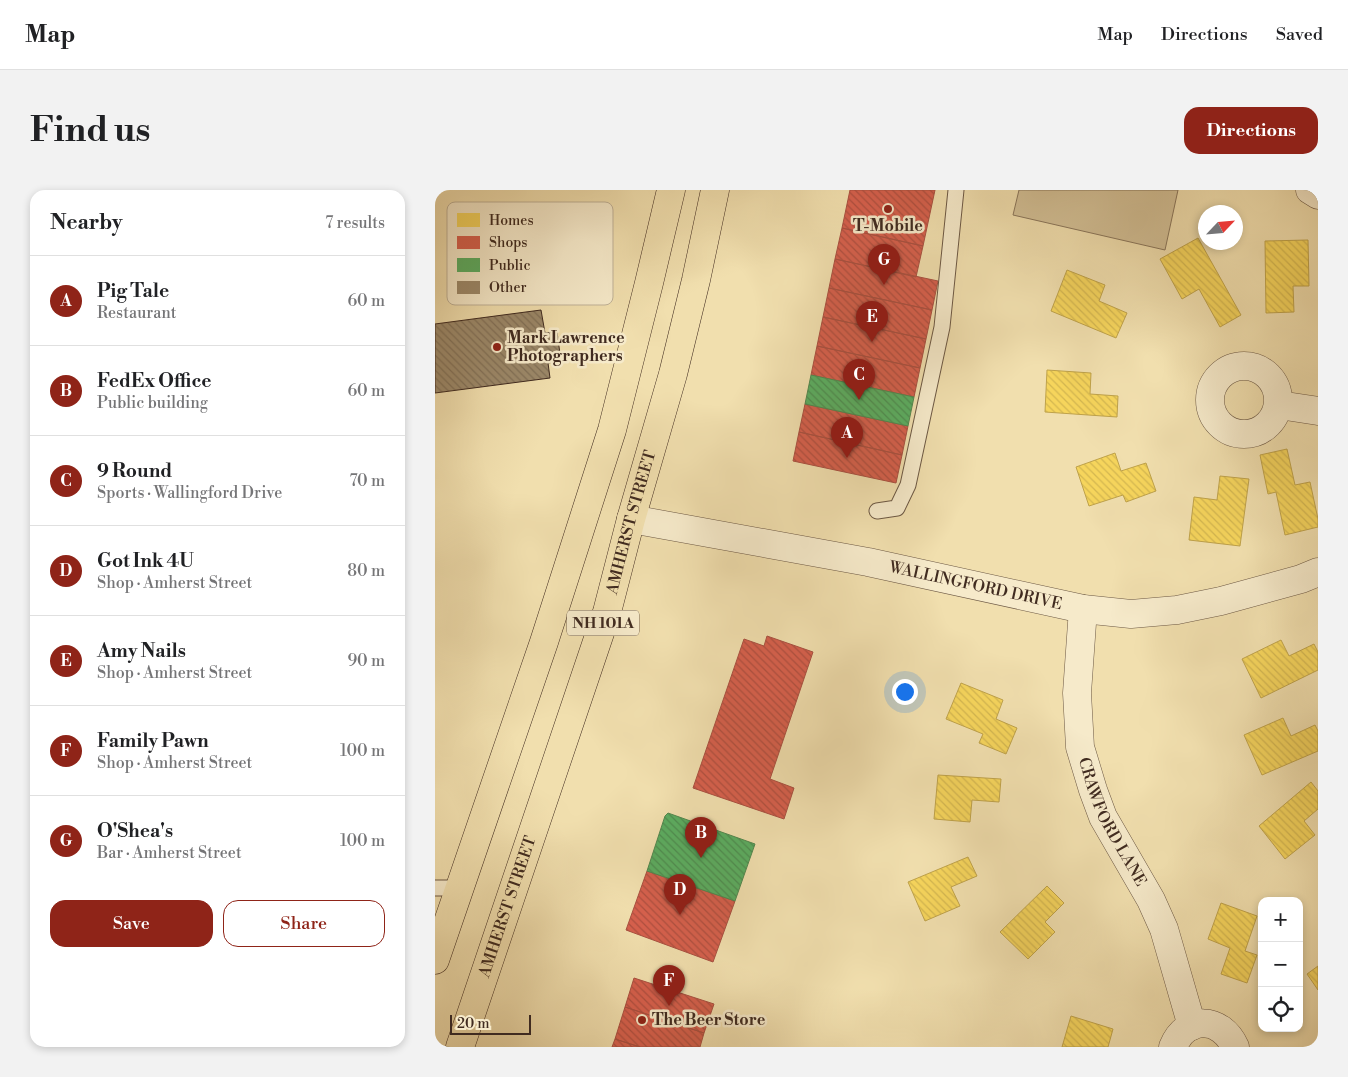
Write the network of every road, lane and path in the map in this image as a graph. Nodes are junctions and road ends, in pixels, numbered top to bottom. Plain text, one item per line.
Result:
1 (671, 190) edge
2 (715, 190) edge
3 (956, 190) edge
4 (1310, 190) edge
5 (1318, 195) edge
6 (1279, 405) dead end
7 (1318, 411) edge
8 (877, 511) dead end
9 (631, 518) junction
10 (1318, 572) edge
11 (1083, 609) junction
12 (447, 888) edge
13 (435, 960) edge
14 (1191, 1026) junction
15 (460, 1047) edge
16 (1173, 1047) edge
17 (1235, 1047) edge

1 - 12 highway, NH 101A
2 - 9 highway, AMHERST STREET / NH 101A
3 - 8 lane
4 - 5 street
6 - 7 street
9 - 11 street, WALLINGFORD DRIVE
9 - 15 highway, AMHERST STREET / NH 101A
10 - 11 street, WALLINGFORD DRIVE
11 - 14 street, CRAWFORD LANE
12 - 13 highway, NH 101A
14 - 16 street
14 - 17 street

